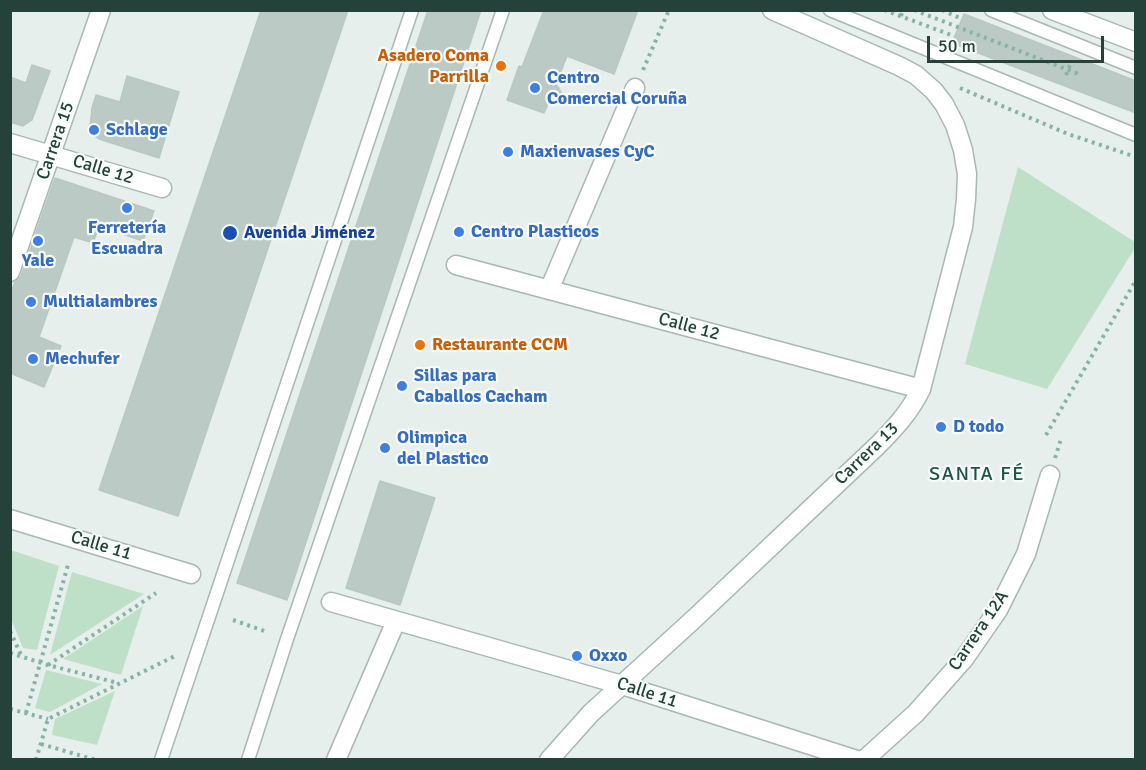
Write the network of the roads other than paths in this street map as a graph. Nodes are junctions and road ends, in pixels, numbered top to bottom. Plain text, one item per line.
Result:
1 (101, 10) edge
2 (412, 10) edge
3 (503, 10) edge
4 (772, 10) edge
5 (830, 10) edge
6 (991, 10) edge
7 (1052, 10) edge
8 (1136, 42) edge
9 (1136, 68) edge
10 (635, 88) road end
11 (1136, 135) edge
12 (10, 143) edge
13 (51, 154) junction
14 (162, 188) dead end
15 (456, 265) dead end
16 (10, 272) edge
17 (549, 290) junction
18 (921, 389) junction
19 (1050, 474) dead end
20 (10, 519) edge
21 (191, 574) dead end
22 (332, 602) dead end
23 (396, 621) junction
24 (622, 685) junction
25 (160, 759) edge
26 (248, 759) edge
27 (336, 759) edge
28 (549, 759) edge
29 (857, 759) edge
30 (864, 759) edge

1 - 13 street, Carrera 15
2 - 25 lane
3 - 26 lane
4 - 18 street, Carrera 13
5 - 11 lane
6 - 9 lane
7 - 8 street
10 - 17 street
12 - 13 street, Calle 12
13 - 14 street, Calle 12
13 - 16 street, Carrera 15
15 - 17 street, Calle 12
17 - 18 street, Calle 12
18 - 24 street, Carrera 13
19 - 30 street, Carrera 12A
20 - 21 street, Calle 11
22 - 23 street, Calle 11
23 - 24 street, Calle 11
23 - 27 street
24 - 28 street, Carrera 13
24 - 29 street, Calle 11

